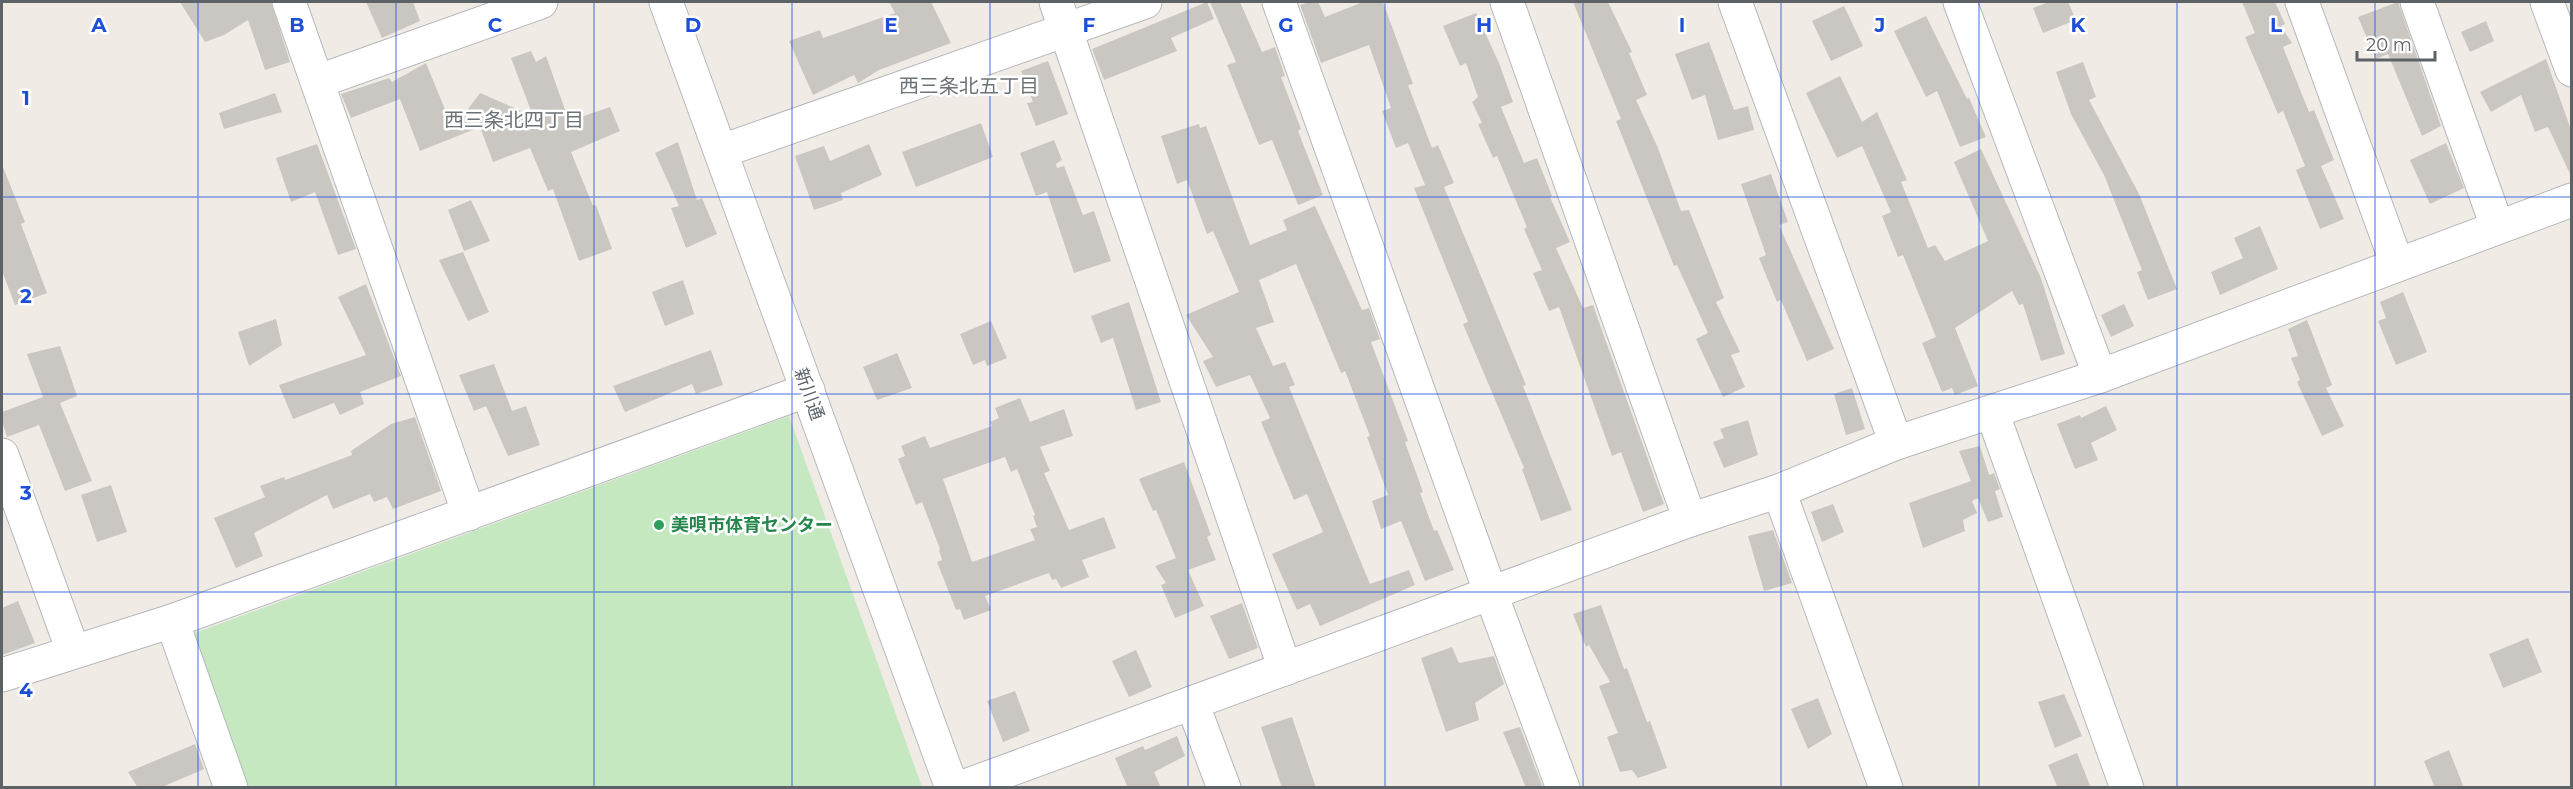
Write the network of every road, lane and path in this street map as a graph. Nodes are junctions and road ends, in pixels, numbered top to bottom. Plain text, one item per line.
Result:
1 (289, 2) edge
2 (541, 2) edge
3 (666, 2) edge
4 (1145, 2) edge
5 (1279, 2) edge
6 (1507, 2) edge
7 (1735, 2) edge
8 (1960, 2) edge
9 (2302, 2) edge
10 (2418, 2) edge
11 (2547, 2) edge
12 (1061, 16) edge
13 (2571, 70) edge
14 (319, 81) junction
15 (722, 151) junction
16 (2571, 200) edge
17 (2498, 226) junction
18 (2397, 264) junction
19 (2100, 376) junction
20 (808, 390) junction
21 (1992, 412) junction
22 (1896, 443) junction
23 (2, 455) edge
24 (1779, 491) junction
25 (469, 514) junction
26 (1690, 520) junction
27 (1491, 594) junction
28 (172, 621) junction
29 (73, 651) junction
30 (1285, 669) junction
31 (2, 675) edge
32 (1192, 703) junction
33 (231, 788) edge
34 (952, 788) edge
35 (960, 788) edge
36 (1224, 788) edge
37 (1563, 788) edge
38 (1886, 788) edge
39 (2127, 788) edge

1 - 14 street
2 - 14 street
3 - 15 street, 新川通
4 - 12 street
5 - 27 street
6 - 26 street
7 - 22 street
8 - 19 street
9 - 18 street
10 - 17 street
11 - 13 street
12 - 15 street
12 - 30 street
14 - 25 street
15 - 20 street, 新川通
16 - 17 street
17 - 18 street
18 - 19 street
19 - 21 street
20 - 25 street
20 - 34 street, 新川通
21 - 22 street
21 - 39 street
22 - 24 street
23 - 29 street
24 - 26 street
24 - 38 street
25 - 28 street
26 - 27 street
27 - 30 street
27 - 37 street
28 - 29 street
28 - 33 street
29 - 31 street
30 - 32 street
32 - 35 street
32 - 36 street

